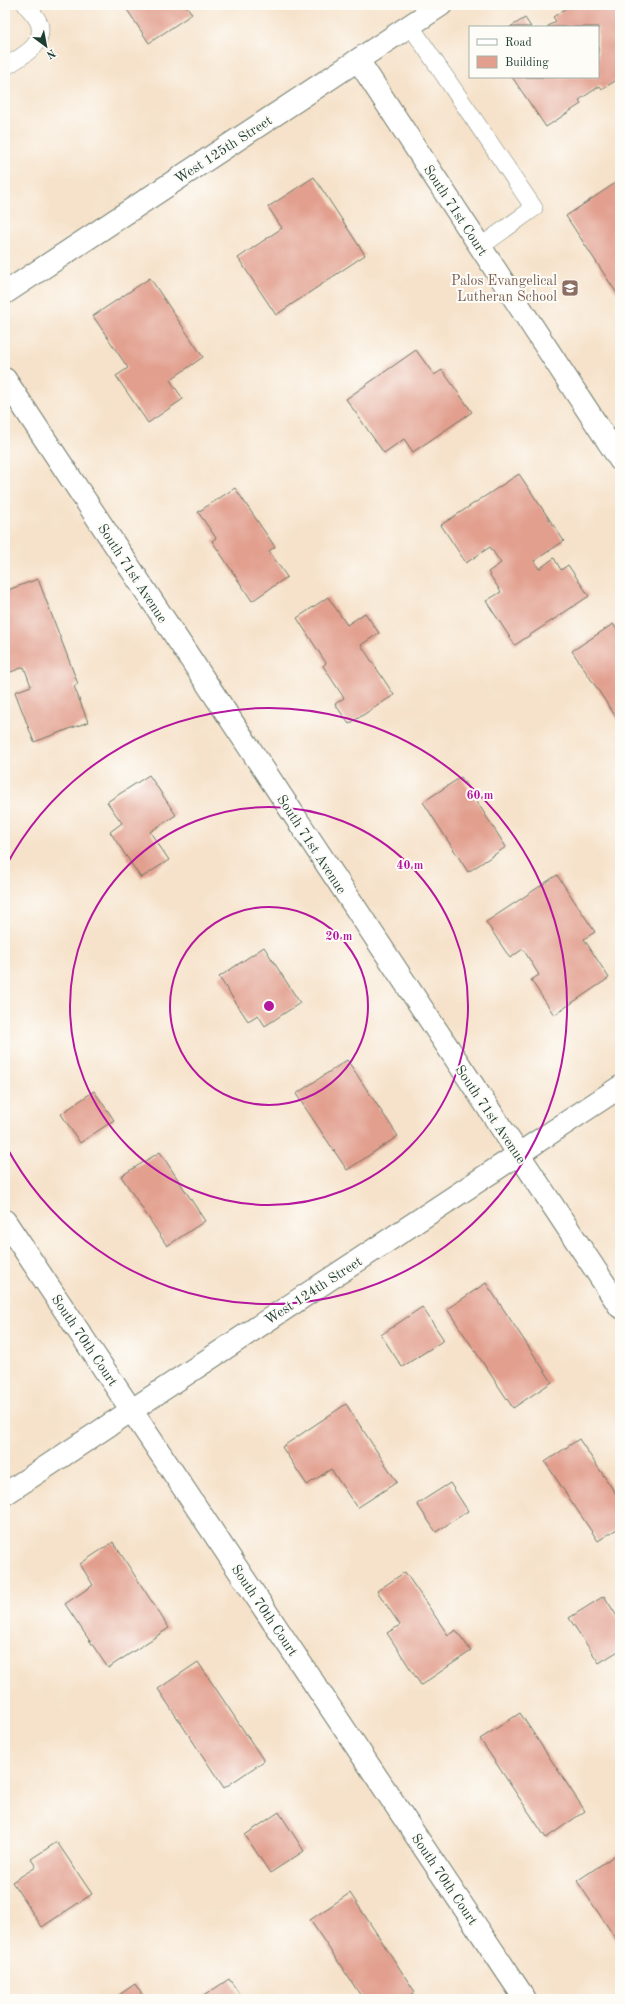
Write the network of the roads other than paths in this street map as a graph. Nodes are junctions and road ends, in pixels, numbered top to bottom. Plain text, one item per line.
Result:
1 (26, 5) edge
2 (441, 5) edge
3 (410, 25) junction
4 (358, 60) junction
5 (5, 67) edge
6 (480, 247) junction
7 (5, 293) edge
8 (5, 379) edge
9 (618, 454) edge
10 (620, 1087) edge
11 (518, 1155) junction
12 (5, 1221) edge
13 (620, 1307) edge
14 (131, 1410) junction
15 (5, 1494) edge
16 (525, 1999) edge

1 - 5 lane
2 - 3 street, West 125th Street
3 - 4 street, West 125th Street
3 - 6 lane
4 - 6 street, South 71st Court
4 - 7 street, West 125th Street
6 - 9 street, South 71st Court
8 - 11 street, South 71st Avenue
10 - 11 street, West 124th Street
11 - 13 street, South 71st Avenue
11 - 14 street, West 124th Street
12 - 14 street, South 70th Court
14 - 15 street, West 124th Street
14 - 16 street, South 70th Court

